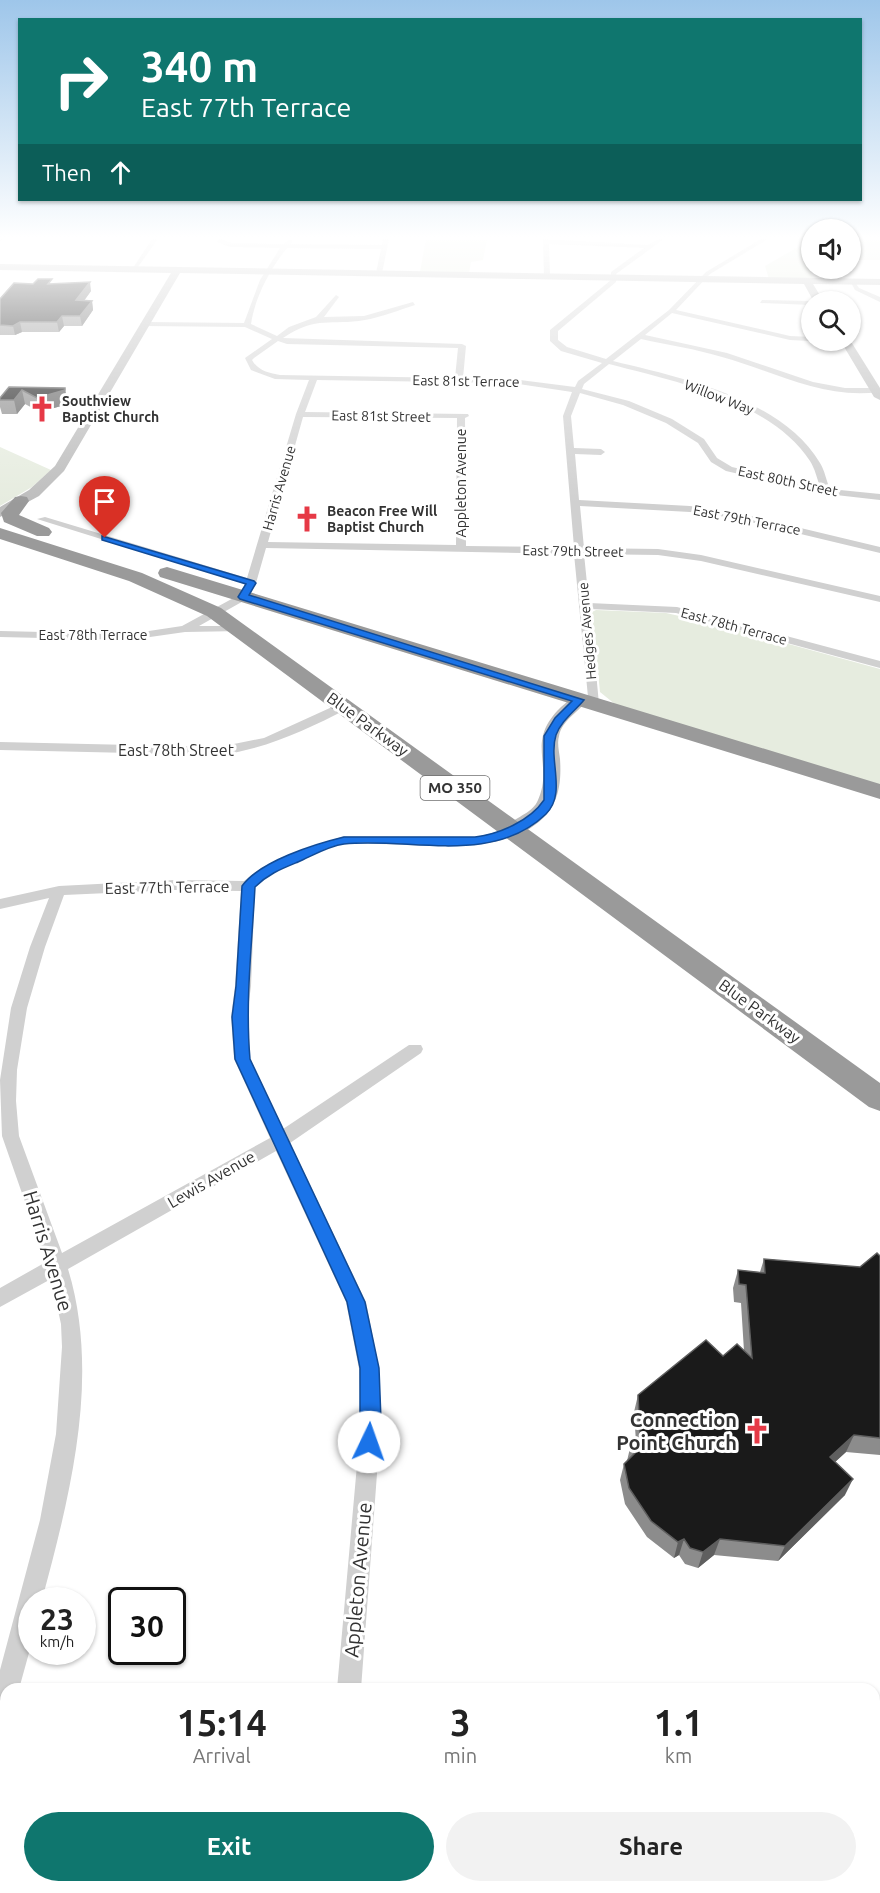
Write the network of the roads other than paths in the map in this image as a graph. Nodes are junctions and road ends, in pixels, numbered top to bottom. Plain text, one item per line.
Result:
1 (142, 327) edge
2 (252, 327) edge
3 (296, 327) edge
4 (560, 327) edge
5 (650, 327) edge
6 (743, 327) edge
7 (639, 336) junction
8 (275, 339) junction
9 (801, 339) edge
10 (852, 351) edge
11 (607, 362) junction
12 (314, 378) junction
13 (459, 381) junction
14 (576, 390) junction
15 (878, 394) edge
16 (300, 414) junction
17 (463, 416) joint
18 (571, 451) junction
19 (601, 452) dead end
20 (827, 491) junction
21 (880, 497) edge
22 (21, 501) junction
23 (576, 503) junction
24 (0, 512) edge
25 (42, 519) dead end
26 (0, 523) edge
27 (0, 533) edge
28 (57, 540) junction
29 (262, 545) junction
30 (461, 549) junction
31 (880, 550) edge
32 (580, 551) junction
33 (247, 590) junction
34 (880, 599) edge
35 (586, 606) junction
36 (214, 612) junction
37 (238, 629) junction
38 (185, 630) junction
39 (0, 634) edge
40 (880, 665) edge
41 (586, 702) junction
42 (344, 706) junction
43 (0, 746) edge
44 (880, 792) edge
45 (513, 830) junction
46 (248, 886) junction
47 (59, 891) junction
48 (0, 904) edge
49 (415, 1049) dead end
50 (880, 1099) edge
51 (279, 1141) junction
52 (56, 1267) junction
53 (0, 1298) edge
54 (9, 1683) edge
55 (349, 1683) edge

1 - 22 street
2 - 8 street
3 - 8 street
4 - 11 street, Willow Way
5 - 7 street, Hedges Avenue
6 - 9 street
7 - 11 street, Hedges Avenue
7 - 15 street
8 - 12 street, East 81st Terrace
8 - 13 street
10 - 15 street
11 - 14 street, Hedges Avenue
11 - 20 street, Willow Way
12 - 13 street, East 81st Terrace
12 - 16 street, Harris Avenue
13 - 14 street, East 81st Terrace
14 - 18 street, Hedges Avenue
14 - 20 street, East 80th Street
16 - 17 street, East 81st Street
16 - 29 street, Harris Avenue
17 - 30 street, Appleton Avenue
18 - 19 street
18 - 23 street, Hedges Avenue
20 - 21 street, East 80th Street
22 - 24 highway
22 - 28 highway
23 - 31 street, East 79th Terrace
23 - 32 street, Hedges Avenue
25 - 33 street
26 - 28 highway
27 - 36 highway, Blue Parkway / MO 350
28 - 33 highway
29 - 30 street, East 79th Street
29 - 33 street, Harris Avenue
30 - 32 street, East 79th Street
32 - 34 street, East 79th Street
32 - 35 street, Hedges Avenue
33 - 36 street, East 78th Terrace
33 - 41 highway
35 - 40 street, East 78th Terrace
35 - 41 street, Hedges Avenue
36 - 37 highway, Blue Parkway / MO 350
36 - 38 street, East 78th Terrace
37 - 38 street, East 78th Terrace
37 - 42 highway, Blue Parkway / MO 350
38 - 39 street, East 78th Terrace
41 - 44 highway
41 - 45 street
42 - 43 street, East 78th Street
42 - 45 highway, Blue Parkway / MO 350
45 - 46 street, East 77th Terrace
45 - 50 highway, Blue Parkway / MO 350
46 - 47 street, East 77th Terrace
46 - 51 street, Appleton Avenue
47 - 48 street, East 77th Terrace
47 - 52 street, Harris Avenue
49 - 51 street, Lewis Avenue
51 - 52 street, Lewis Avenue
51 - 55 street, Appleton Avenue
52 - 53 street, Lewis Avenue
52 - 54 street, Harris Avenue

